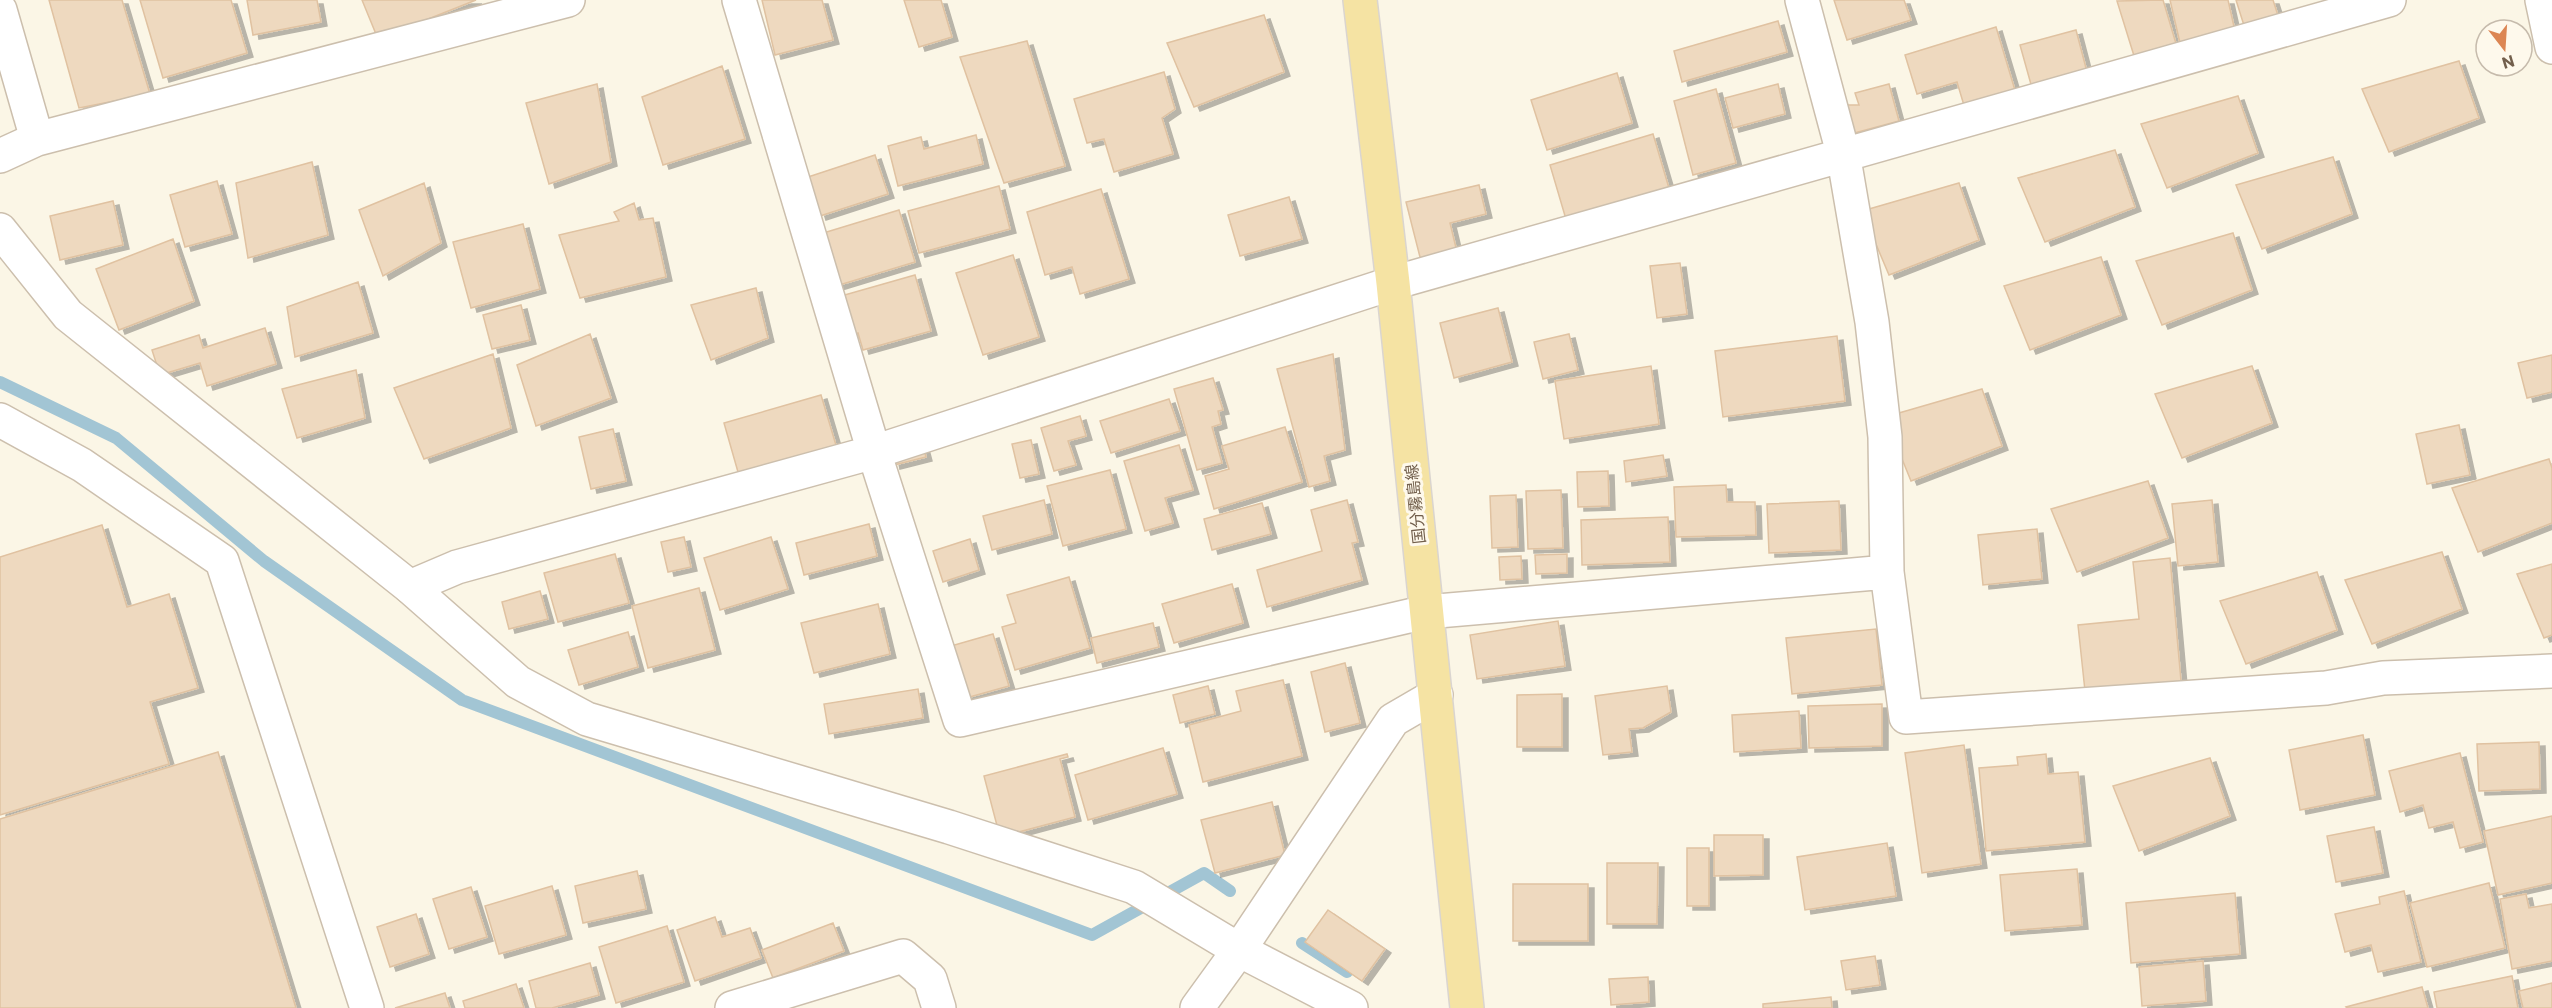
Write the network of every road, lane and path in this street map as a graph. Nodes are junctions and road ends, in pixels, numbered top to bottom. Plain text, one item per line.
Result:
1 (568, 0) edge
2 (740, 0) edge
3 (1360, 0) edge
4 (1802, 0) edge
5 (2389, 0) edge
6 (2541, 0) edge
7 (0, 10) edge
8 (2308, 10) edge
9 (2552, 47) edge
10 (37, 140) junction
11 (1843, 153) junction
12 (0, 156) edge
13 (0, 230) edge
14 (1393, 283) junction
15 (0, 420) edge
16 (874, 452) junction
17 (1887, 572) junction
18 (410, 587) junction
19 (1426, 612) junction
20 (2552, 671) edge
21 (1436, 695) junction
22 (1239, 950) junction
23 (368, 1008) edge
24 (732, 1008) edge
25 (939, 1008) edge
26 (1197, 1008) edge
27 (1351, 1008) edge
28 (1467, 1008) edge

1 - 10 street
2 - 16 street
3 - 14 main road, 国分霧島線
4 - 11 street
5 - 8 street
6 - 9 street
7 - 10 street
8 - 11 street
10 - 12 street
11 - 14 street
11 - 17 street
13 - 18 street
14 - 16 street
14 - 19 main road, 国分霧島線
15 - 23 street
16 - 18 street
16 - 19 street
17 - 19 street
17 - 20 street
18 - 22 street
19 - 21 main road, 国分霧島線
21 - 22 street
21 - 28 main road, 国分霧島線
22 - 26 street
22 - 27 street
24 - 25 street

